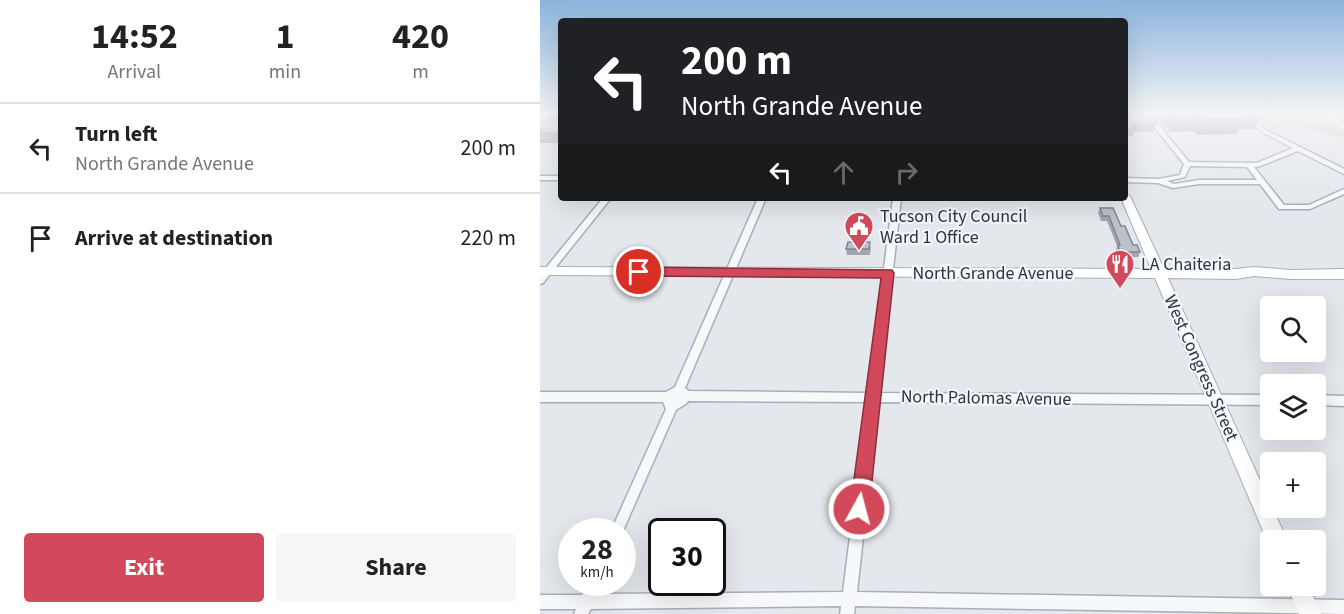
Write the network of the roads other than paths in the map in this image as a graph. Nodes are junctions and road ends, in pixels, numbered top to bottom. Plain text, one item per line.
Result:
1 (1170, 143) edge
2 (1285, 143) edge
3 (1297, 149) junction
4 (1187, 164) junction
5 (1249, 165) junction
6 (1344, 172) edge
7 (558, 178) edge
8 (541, 179) edge
9 (1128, 180) edge
10 (1159, 181) junction
11 (1262, 182) junction
12 (1344, 191) edge
13 (604, 201) edge
14 (761, 201) edge
15 (897, 201) edge
16 (1127, 201) edge
17 (730, 272) junction
18 (888, 273) junction
19 (543, 274) edge
20 (1159, 274) junction
21 (1344, 274) edge
22 (682, 393) junction
23 (873, 396) junction
24 (540, 397) edge
25 (1215, 400) junction
26 (1260, 400) edge
27 (1326, 400) edge
28 (1344, 400) edge
29 (670, 401) junction
30 (622, 518) edge
31 (1273, 530) edge
32 (1302, 596) edge
33 (540, 602) edge
34 (848, 607) edge
35 (1344, 607) edge
36 (583, 608) edge
37 (1308, 611) edge

1 - 4 street
2 - 3 street
3 - 5 street
3 - 6 street
4 - 5 street
4 - 10 street
5 - 11 street
7 - 8 street
9 - 10 street
10 - 11 street
11 - 12 street
13 - 19 street
14 - 17 street
15 - 18 street
16 - 20 main road, West Congress Street
17 - 18 main road, North Grande Avenue
17 - 19 main road, North Grande Avenue
17 - 22 street
18 - 20 main road, North Grande Avenue
18 - 23 street
20 - 21 main road, North Grande Avenue
20 - 25 main road, West Congress Street
22 - 23 street, North Palomas Avenue
22 - 29 street
23 - 25 street, North Palomas Avenue
23 - 34 street
24 - 29 street
25 - 26 street, North Palomas Avenue
25 - 31 main road, West Congress Street
27 - 28 street
29 - 30 street
32 - 37 main road
33 - 36 street
34 - 36 street
34 - 37 street
35 - 37 street

